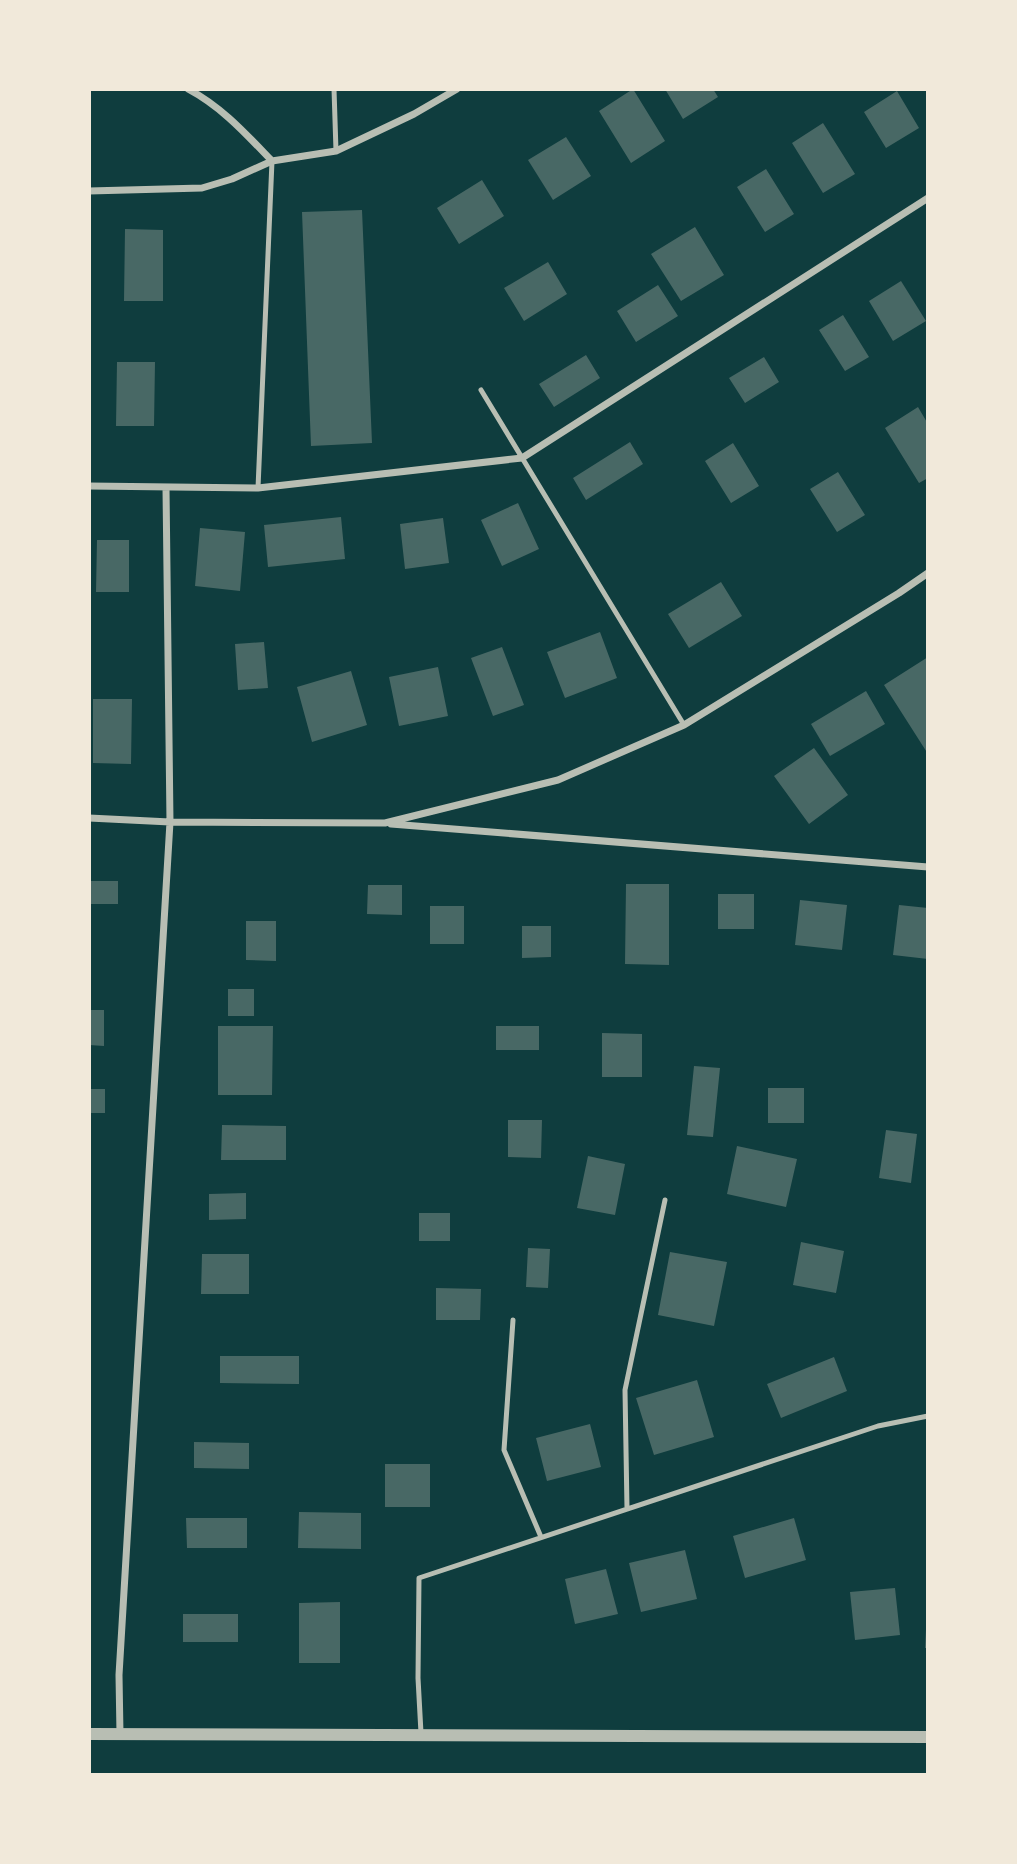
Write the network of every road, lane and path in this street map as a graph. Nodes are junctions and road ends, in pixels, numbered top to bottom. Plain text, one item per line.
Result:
1 (188, 89) edge
2 (334, 89) edge
3 (457, 89) edge
4 (336, 151) junction
5 (272, 161) junction
6 (89, 191) edge
7 (928, 198) edge
8 (481, 390) dead end
9 (522, 458) junction
10 (89, 486) edge
11 (166, 488) junction
12 (258, 488) junction
13 (928, 573) edge
14 (684, 725) junction
15 (89, 818) edge
16 (170, 822) junction
17 (385, 823) junction
18 (928, 867) edge
19 (665, 1199) dead end
20 (513, 1320) dead end
21 (928, 1416) edge
22 (626, 1509) junction
23 (541, 1537) junction
24 (89, 1734) edge
25 (120, 1734) junction
26 (421, 1735) junction
27 (928, 1737) edge

1 - 5 street
2 - 4 lane
3 - 4 street
4 - 5 street
5 - 6 street
5 - 12 lane
7 - 9 street
8 - 9 lane
9 - 12 street
9 - 14 lane
10 - 11 street
11 - 12 street
11 - 16 street
13 - 14 street
14 - 17 street
15 - 16 street
16 - 17 street
16 - 25 street
17 - 18 street
19 - 22 lane
20 - 23 lane
21 - 22 lane
22 - 23 lane
23 - 26 lane
24 - 25 street
25 - 26 street
26 - 27 street

